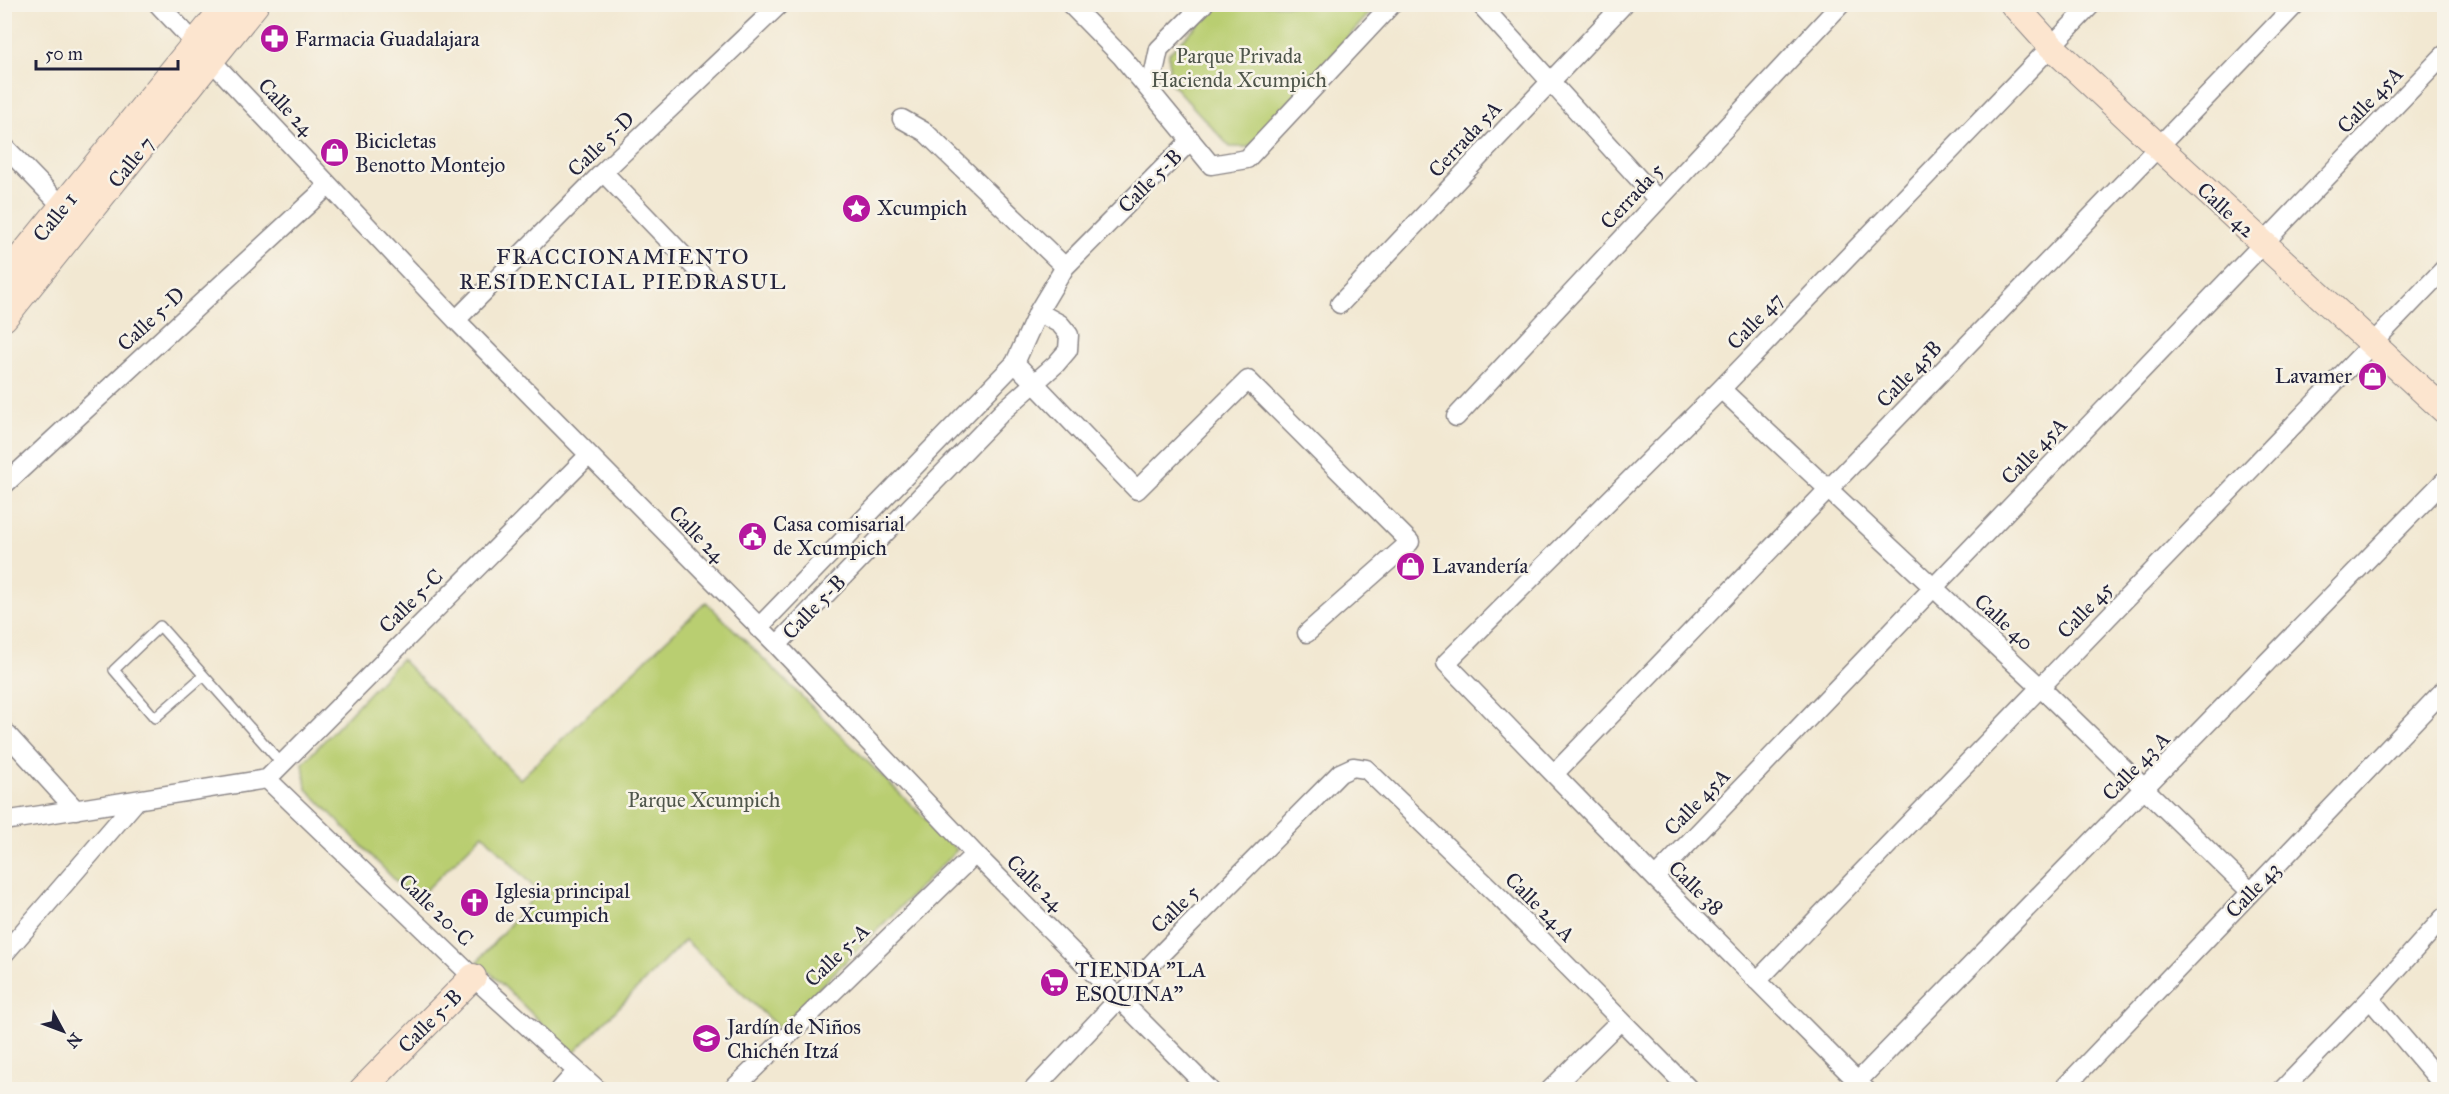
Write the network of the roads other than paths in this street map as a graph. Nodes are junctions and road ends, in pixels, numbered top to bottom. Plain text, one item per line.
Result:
1 (159, 4) edge
2 (227, 4) edge
3 (256, 4) edge
4 (780, 4) edge
5 (1070, 4) edge
6 (1204, 4) edge
7 (1392, 4) edge
8 (1480, 4) edge
9 (1624, 4) edge
10 (1840, 4) edge
11 (2013, 4) edge
12 (2092, 4) edge
13 (2296, 4) edge
14 (2051, 46) junction
15 (203, 51) junction
16 (2445, 55) edge
17 (1551, 82) junction
18 (1150, 91) junction
19 (902, 119) dead end
20 (1191, 140) junction
21 (4, 146) edge
22 (2160, 148) junction
23 (603, 172) junction
24 (328, 186) junction
25 (1658, 200) junction
26 (63, 207) junction
27 (2263, 243) junction
28 (1065, 267) junction
29 (2445, 269) edge
30 (4, 278) edge
31 (705, 278) dead end
32 (1340, 304) dead end
33 (1038, 312) junction
34 (4, 318) edge
35 (456, 320) junction
36 (2372, 344) junction
37 (1015, 363) junction
38 (1034, 383) junction
39 (1721, 389) junction
40 (2445, 410) edge
41 (1455, 417) dead end
42 (588, 456) junction
43 (2445, 481) edge
44 (4, 485) edge
45 (1828, 490) junction
46 (1934, 588) junction
47 (758, 628) junction
48 (1307, 633) dead end
49 (777, 645) junction
50 (1446, 663) joint
51 (203, 676) junction
52 (2041, 688) junction
53 (2445, 690) edge
54 (4, 731) edge
55 (282, 764) junction
56 (1353, 767) joint
57 (1554, 774) junction
58 (267, 779) junction
59 (2145, 790) junction
60 (137, 800) junction
61 (76, 810) junction
62 (4, 821) edge
63 (975, 854) junction
64 (1655, 878) junction
65 (2252, 892) junction
66 (2445, 916) edge
67 (4, 954) edge
68 (474, 978) junction
69 (1757, 981) junction
70 (1119, 999) junction
71 (2370, 999) junction
72 (1621, 1020) junction
73 (577, 1071) junction
74 (1862, 1085) edge
75 (2445, 1086) edge
76 (362, 1089) edge
77 (560, 1089) edge
78 (598, 1089) edge
79 (732, 1089) edge
80 (1033, 1089) edge
81 (1210, 1089) edge
82 (1550, 1089) edge
83 (1690, 1089) edge
84 (2062, 1089) edge
85 (2282, 1089) edge

1 - 15 street, Calle 24
2 - 15 main road
3 - 15 main road, Calle 7
4 - 23 street, Calle 5-D
5 - 18 street
6 - 18 street
7 - 20 street, Calle 5-B
8 - 17 street
9 - 17 street, Cerrada 5A
10 - 25 street, Cerrada 5
11 - 14 main road, Calle 42
12 - 14 street, Calle 47
13 - 22 street, Calle 45B
14 - 22 main road, Calle 42
14 - 39 street, Calle 47
15 - 24 street, Calle 24
15 - 26 main road, Calle 1
15 - 34 main road, Calle 7
16 - 27 street, Calle 45A
17 - 25 street
17 - 32 street, Cerrada 5A
18 - 20 street
19 - 28 street
20 - 28 street, Calle 5-B
21 - 26 street
22 - 27 main road, Calle 42
22 - 45 street, Calle 45B
23 - 31 street
23 - 35 street, Calle 5-D
24 - 35 street, Calle 24
24 - 44 street, Calle 5-D
25 - 41 street, Cerrada 5
26 - 30 main road, Calle 1
27 - 36 main road, Calle 42
27 - 46 street, Calle 45A
28 - 33 street, Calle 5-B
29 - 36 street, Calle 45
33 - 37 street, Calle 5-B
33 - 38 street, Calle 5-B
35 - 42 street, Calle 24
36 - 40 main road, Calle 42
36 - 52 street, Calle 45
37 - 38 street
37 - 47 street, Calle 5-B
38 - 48 street
38 - 49 street, Calle 5-B
39 - 45 street, Calle 40
39 - 50 street, Calle 47
42 - 47 street, Calle 24
42 - 55 street, Calle 5-C
43 - 59 street, Calle 43 A
45 - 46 street, Calle 40
45 - 57 street, Calle 45B
46 - 52 street, Calle 40
46 - 64 street, Calle 45A
47 - 49 street, Calle 24
49 - 63 street, Calle 24
50 - 57 street, Calle 38
51 - 51 lane
51 - 55 lane
52 - 59 street, Calle 40
52 - 69 street, Calle 45
53 - 65 street, Calle 43
54 - 61 street
55 - 58 street, Calle 5-C
56 - 70 street, Calle 5
56 - 72 street, Calle 24 A
57 - 64 street, Calle 38
58 - 60 street
58 - 68 street, Calle 20-C
59 - 65 street, Calle 40
59 - 74 street, Calle 43 A
60 - 61 street
60 - 67 street
61 - 62 street
63 - 70 street, Calle 24
63 - 79 street, Calle 5-A
64 - 69 street, Calle 38
65 - 84 street, Calle 43
66 - 71 street
68 - 73 street, Calle 20-C
68 - 76 main road, Calle 5-B
69 - 74 street, Calle 38
70 - 80 street, Calle 5
70 - 81 street, Calle 24
71 - 75 street
71 - 85 street
72 - 82 street
72 - 83 street, Calle 24 A
73 - 77 street
73 - 78 street, Calle 20-C

